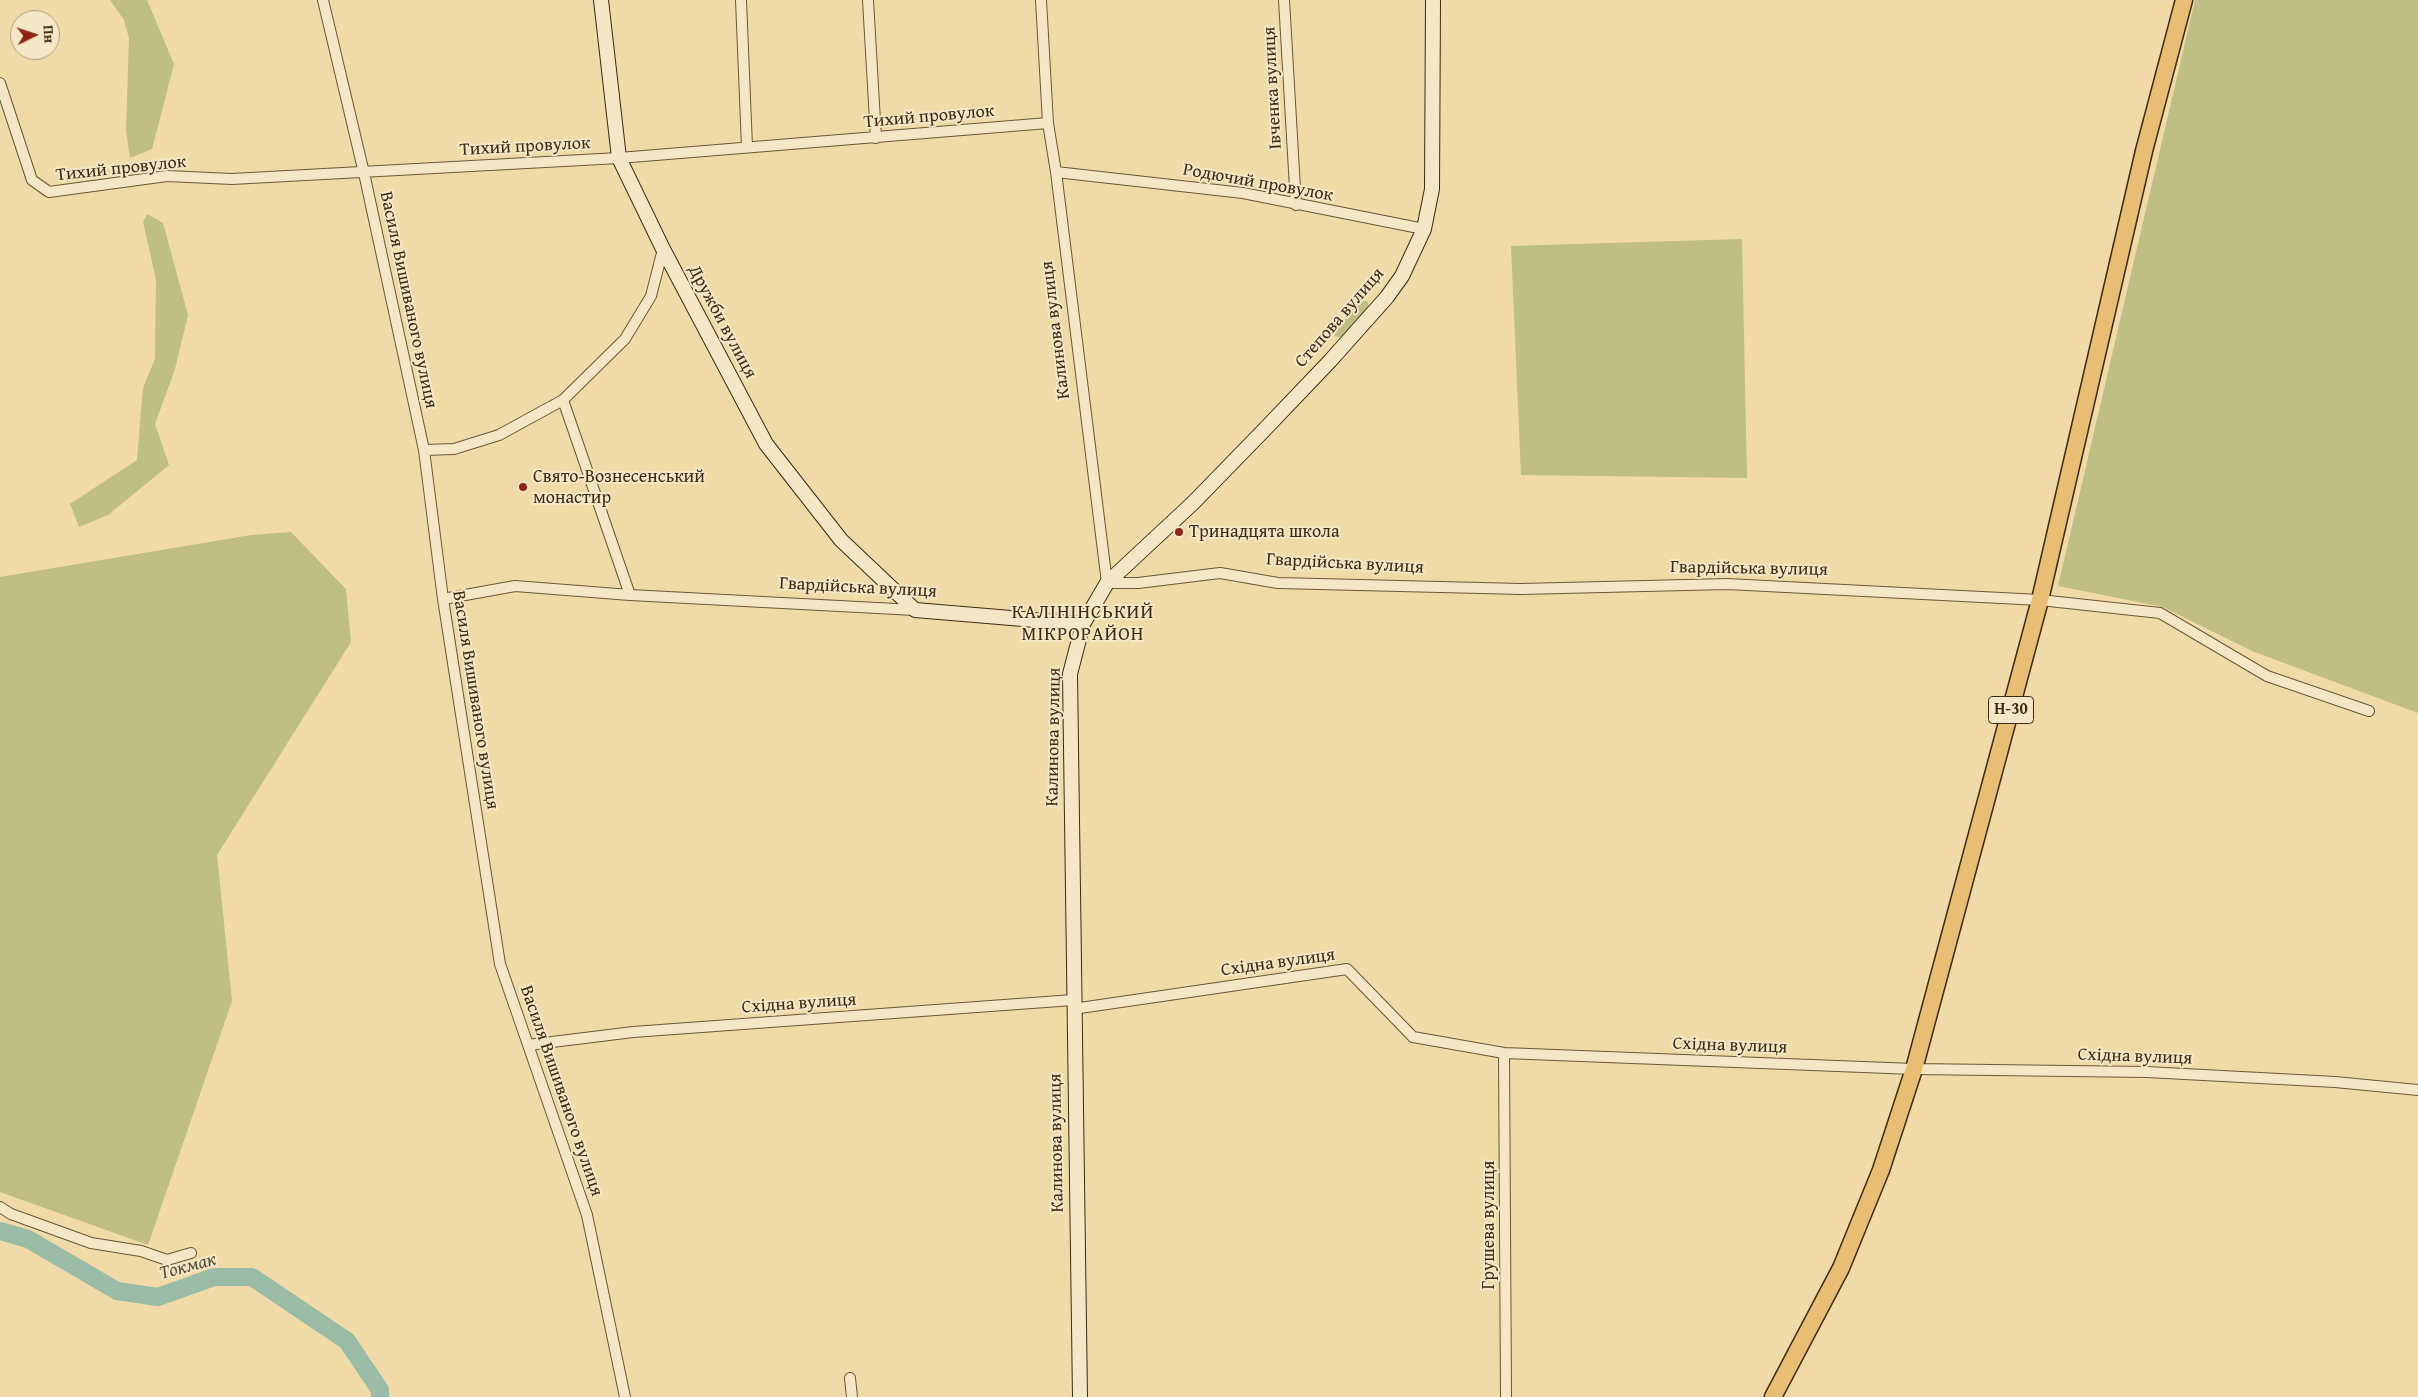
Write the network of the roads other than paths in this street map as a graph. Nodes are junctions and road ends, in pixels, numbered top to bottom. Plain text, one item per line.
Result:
1 (323, 0) edge
2 (602, 0) edge
3 (740, 0) edge
4 (868, 0) edge
5 (1041, 0) edge
6 (1284, 0) edge
7 (1433, 0) edge
8 (2184, 0) edge
9 (0, 83) edge
10 (3, 105) edge
11 (1048, 123) junction
12 (876, 138) junction
13 (747, 147) junction
14 (619, 158) junction
15 (1056, 172) junction
16 (364, 173) junction
17 (1296, 205) junction
18 (1424, 229) junction
19 (663, 249) junction
20 (562, 400) junction
21 (424, 450) junction
22 (1107, 583) junction
23 (630, 595) junction
24 (443, 600) junction
25 (2040, 600) junction
26 (915, 610) junction
27 (1083, 624) junction
28 (2369, 711) dead end
29 (1073, 1005) junction
30 (528, 1045) junction
31 (1504, 1053) junction
32 (1914, 1069) junction
33 (2418, 1090) edge
34 (0, 1207) edge
35 (191, 1253) dead end
36 (850, 1378) dead end
37 (625, 1397) edge
38 (852, 1397) edge
39 (1080, 1397) edge
40 (1506, 1397) edge
41 (1773, 1397) edge

1 - 16 street, Василя Вишиваного вулиця
2 - 14 street, Дружби вулиця
3 - 13 street
4 - 12 street
5 - 11 street, Калинова вулиця
6 - 17 street, Івченка вулиця
7 - 18 street, Степова вулиця
8 - 25 main road, Н-30
9 - 10 street, Тихий провулок
10 - 16 street, Тихий провулок
11 - 12 street, Тихий провулок
11 - 15 street, Калинова вулиця
12 - 13 street, Тихий провулок
13 - 14 street, Тихий провулок
14 - 16 street, Тихий провулок
14 - 19 street, Дружби вулиця
15 - 17 street, Родючий провулок
15 - 22 street, Калинова вулиця
16 - 21 street, Василя Вишиваного вулиця
17 - 18 street, Родючий провулок
18 - 22 street, Степова вулиця
19 - 20 street
19 - 26 street, Дружби вулиця
20 - 21 street
20 - 23 street
21 - 24 street, Василя Вишиваного вулиця
22 - 25 street, Гвардійська вулиця
22 - 27 street, Калинова вулиця
23 - 24 street, Гвардійська вулиця
23 - 26 street, Гвардійська вулиця
24 - 30 street, Василя Вишиваного вулиця
25 - 28 street, Гвардійська вулиця
25 - 32 main road, Н-30
26 - 27 street, Гвардійська вулиця
27 - 29 street, Калинова вулиця
29 - 30 street, Східна вулиця
29 - 31 street, Східна вулиця
29 - 39 street, Калинова вулиця
30 - 37 street, Василя Вишиваного вулиця
31 - 32 street, Східна вулиця
31 - 40 street, Грушева вулиця
32 - 33 street, Східна вулиця
32 - 41 main road, Н-30
34 - 35 street
36 - 38 street

